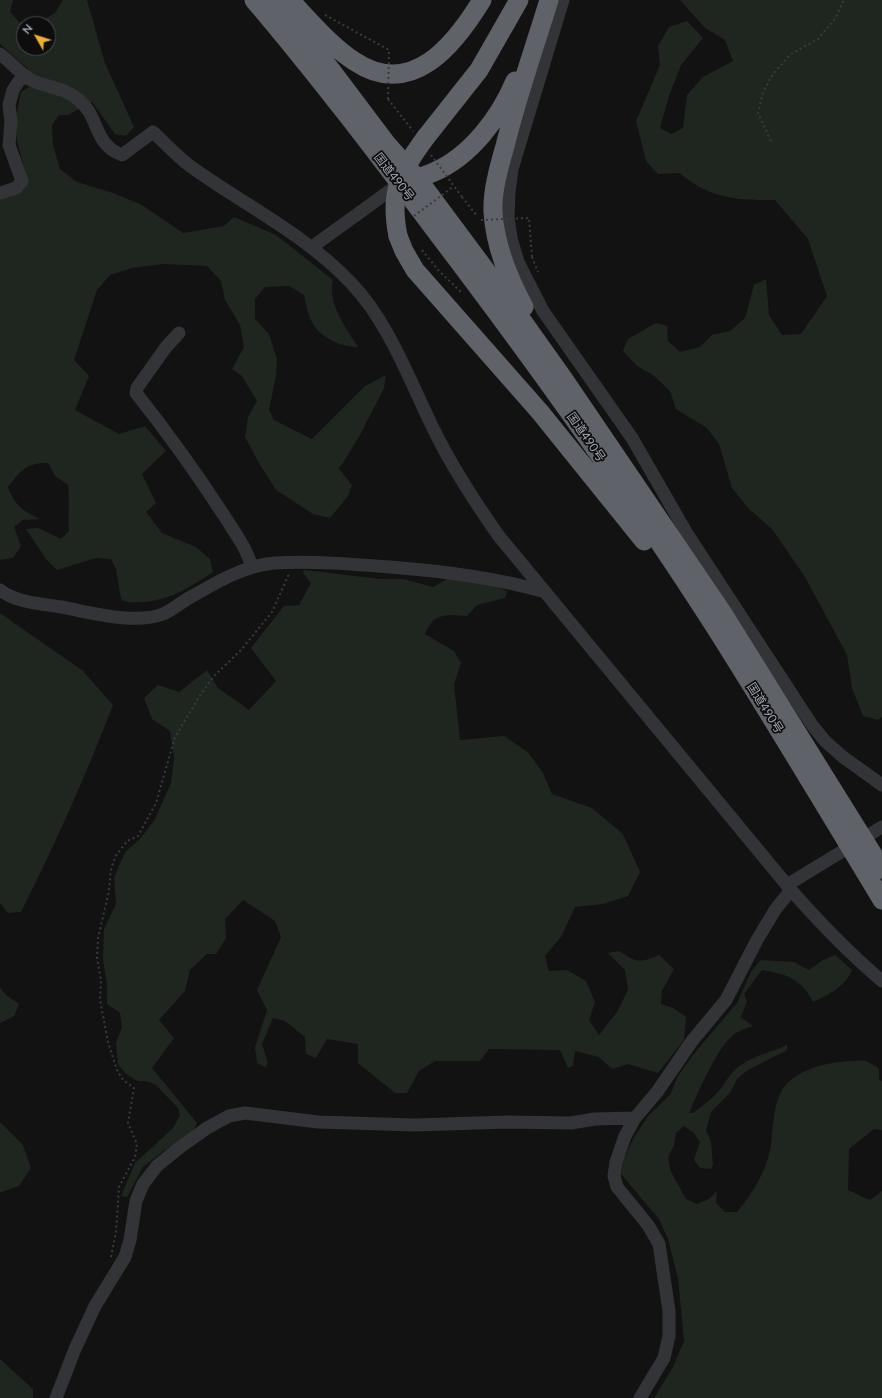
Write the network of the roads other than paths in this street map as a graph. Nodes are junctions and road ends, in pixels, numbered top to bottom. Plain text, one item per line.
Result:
1 (254, 0) edge
2 (274, 0) edge
3 (290, 0) edge
4 (482, 0) edge
5 (519, 0) edge
6 (548, 0) edge
7 (563, 0) edge
8 (0, 54) edge
9 (26, 76) junction
10 (408, 181) junction
11 (0, 192) edge
12 (312, 247) junction
13 (180, 333) dead end
14 (563, 378) junction
15 (252, 567) junction
16 (0, 590) edge
17 (542, 591) junction
18 (714, 626) junction
19 (882, 786) edge
20 (882, 827) edge
21 (856, 842) junction
22 (882, 869) edge
23 (789, 888) junction
24 (882, 900) edge
25 (882, 981) edge
26 (635, 1118) junction
27 (56, 1398) edge
28 (640, 1398) edge

1 - 10 highway, 国道490号
2 - 10 highway, 国道490号
3 - 4 highway
5 - 18 highway, bridge
6 - 10 highway
6 - 14 highway
7 - 19 street
8 - 9 street
9 - 11 street
9 - 12 street
10 - 12 street
10 - 14 highway, 国道490号
10 - 18 highway, 国道490号
12 - 17 street
13 - 15 street
14 - 21 highway, 国道490号
15 - 16 street
15 - 17 street
17 - 23 street
18 - 21 highway, 国道490号
20 - 21 street
21 - 22 highway, 国道490号
21 - 23 street
21 - 24 highway, 国道490号
23 - 25 street
23 - 26 street
26 - 27 street
26 - 28 street

